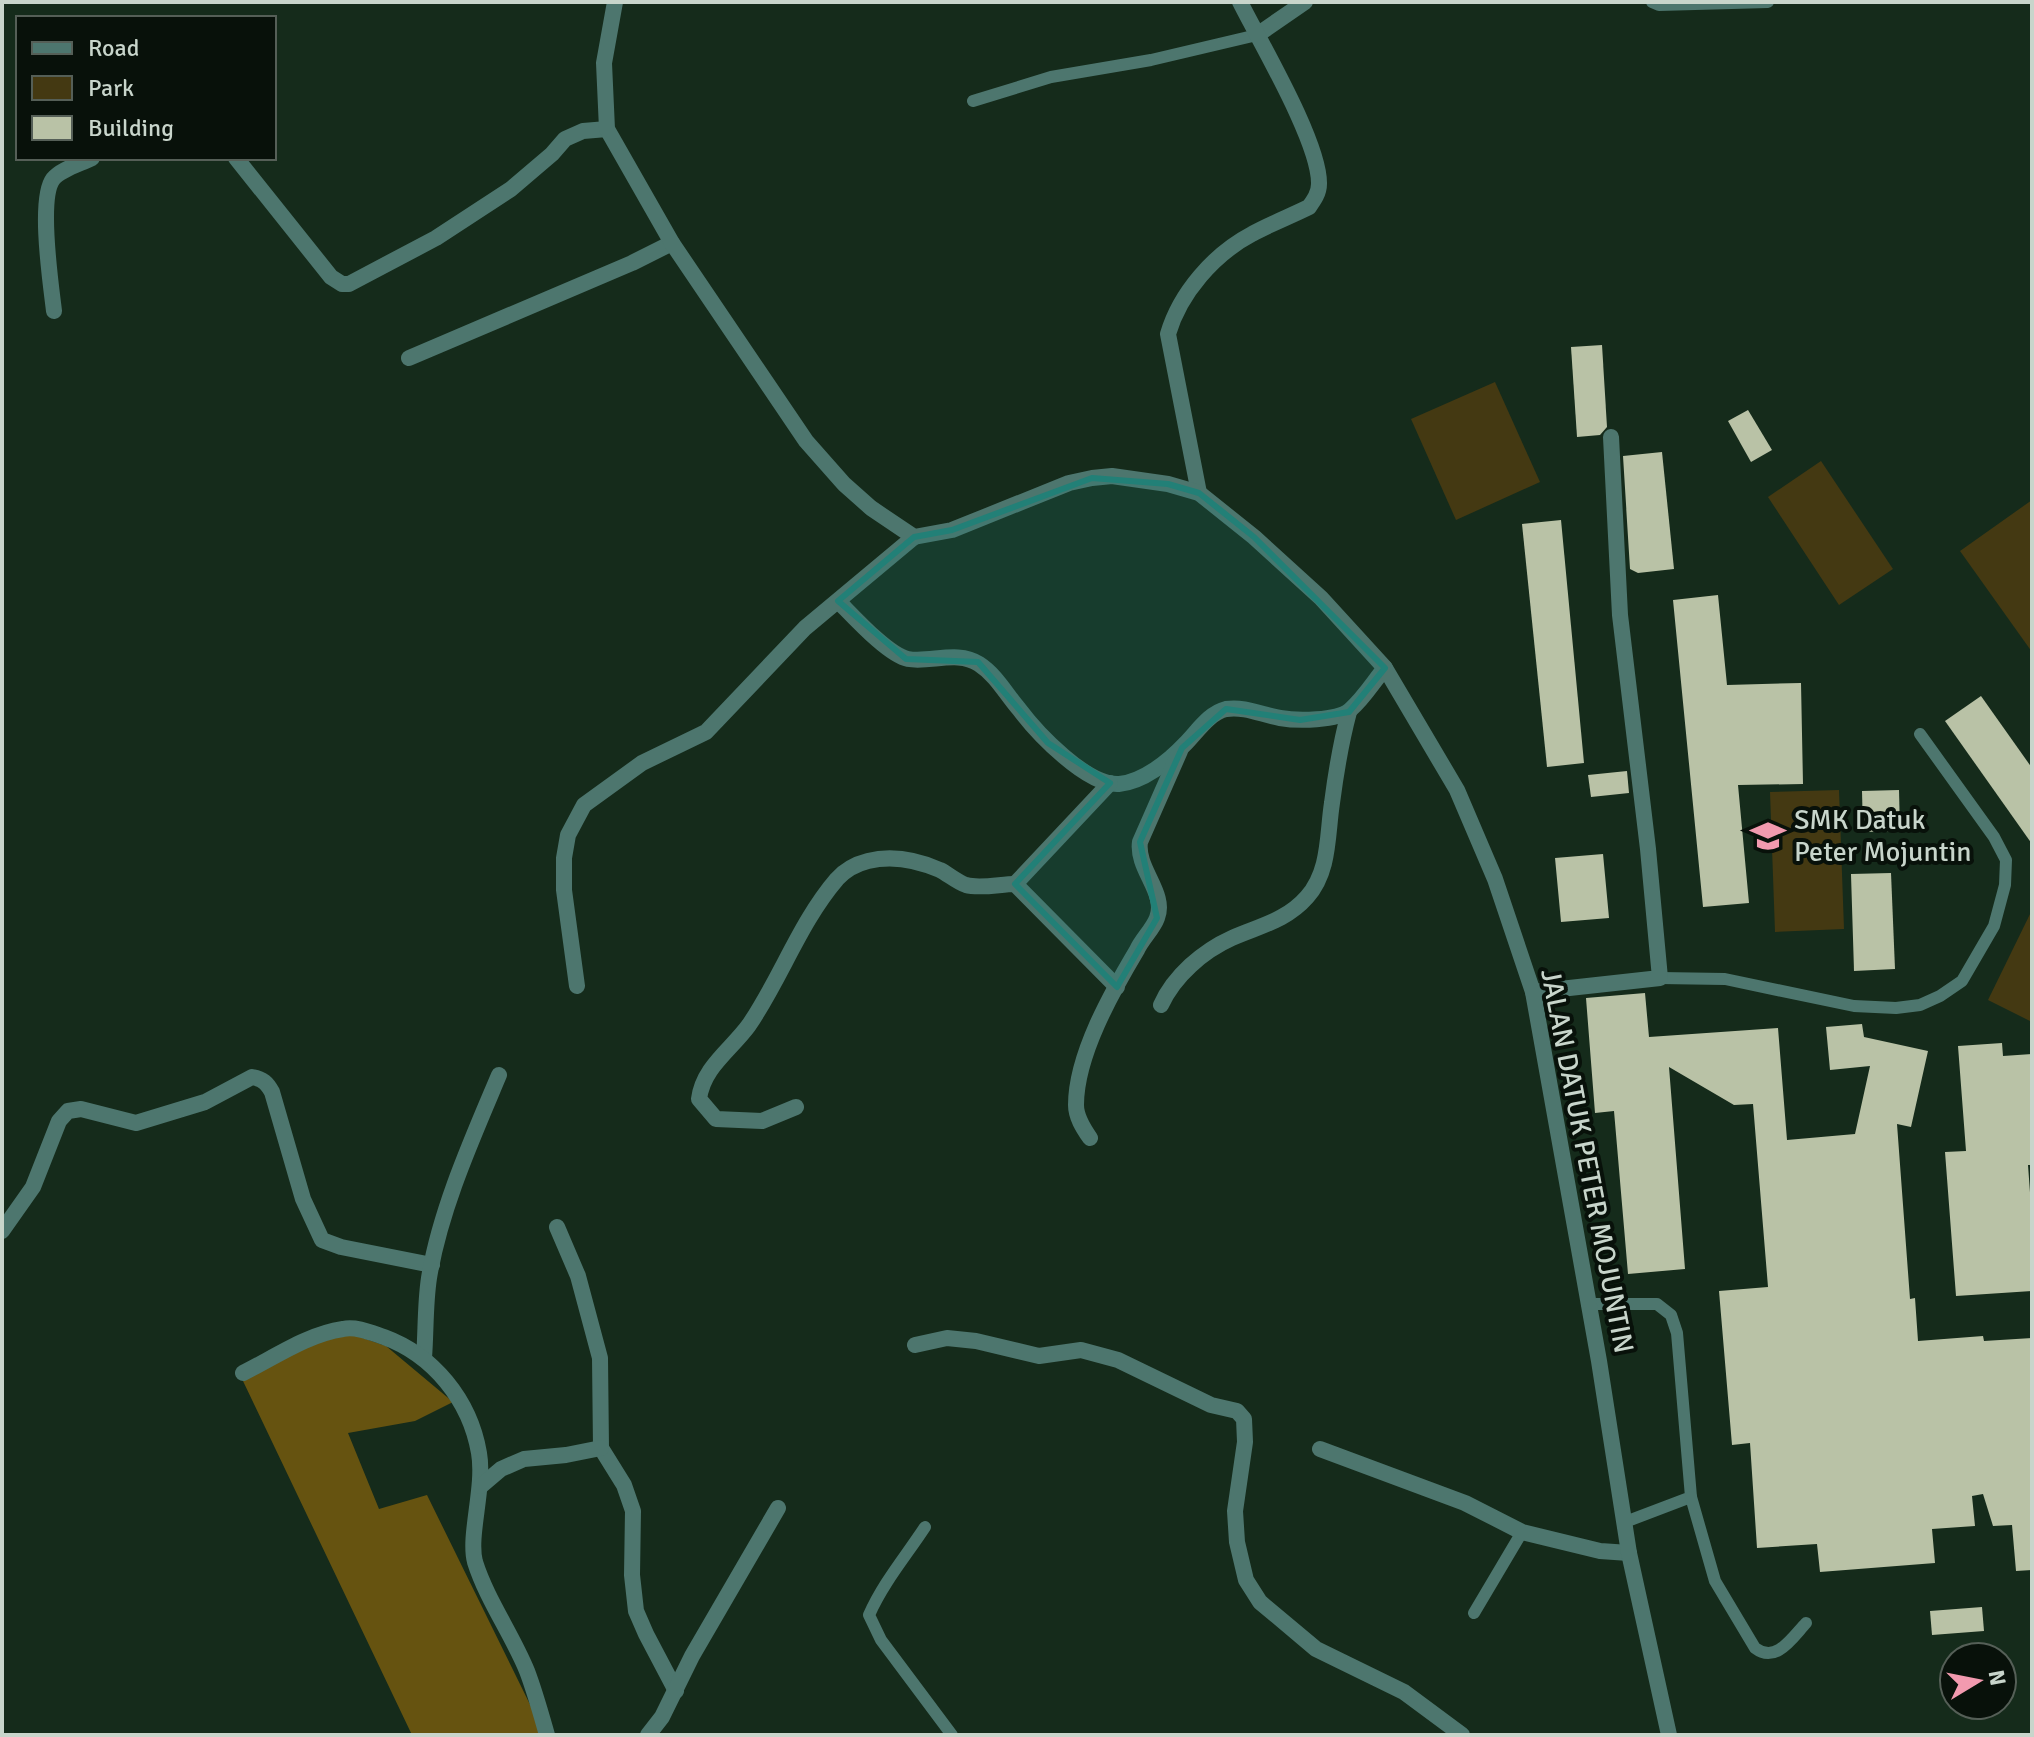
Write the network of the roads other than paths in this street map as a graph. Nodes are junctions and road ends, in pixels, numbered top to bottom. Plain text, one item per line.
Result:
1 (615, 2) edge
2 (1240, 2) edge
3 (1305, 2) edge
4 (1652, 2) edge
5 (1768, 2) edge
6 (1257, 35) junction
7 (973, 101) dead end
8 (607, 129) junction
9 (88, 160) edge
10 (238, 160) edge
11 (665, 246) junction
12 (54, 311) dead end
13 (409, 358) dead end
14 (1611, 437) dead end
15 (1199, 493) junction
16 (914, 537) junction
17 (838, 601) junction
18 (1385, 668) junction
19 (1349, 712) junction
20 (1920, 734) dead end
21 (1182, 748) junction
22 (1110, 783) junction
23 (1015, 884) junction
24 (1660, 978) junction
25 (577, 986) dead end
26 (1117, 987) junction
27 (1533, 992) junction
28 (1161, 1005) dead end
29 (499, 1075) dead end
30 (796, 1107) dead end
31 (1090, 1138) dead end
32 (557, 1227) dead end
33 (2, 1231) edge
34 (432, 1265) junction
35 (1587, 1304) junction
36 (915, 1345) dead end
37 (424, 1358) junction
38 (243, 1373) dead end
39 (601, 1448) junction
40 (1320, 1449) dead end
41 (481, 1486) junction
42 (1691, 1497) junction
43 (778, 1508) dead end
44 (1625, 1522) junction
45 (925, 1527) dead end
46 (1522, 1532) junction
47 (1629, 1553) junction
48 (1474, 1613) dead end
49 (1806, 1623) dead end
50 (676, 1691) junction
51 (547, 1735) edge
52 (648, 1735) edge
53 (952, 1735) edge
54 (1462, 1735) edge
55 (1669, 1735) edge

1 - 8 street
2 - 6 street
3 - 6 street
4 - 5 lane
6 - 7 lane
6 - 15 street
8 - 10 street
8 - 11 street
9 - 12 street
11 - 13 street
11 - 16 street
14 - 24 street
15 - 16 street, JALAN DATUK PETER MOJUNTIN
15 - 18 street, JALAN DATUK PETER MOJUNTIN
16 - 17 street
17 - 22 street
17 - 25 street
18 - 19 street
18 - 27 street, JALAN DATUK PETER MOJUNTIN
19 - 21 street
19 - 28 street
20 - 24 lane
21 - 22 street
21 - 26 street
22 - 23 street
23 - 26 street
23 - 30 street
24 - 27 street
26 - 31 street
27 - 35 street, JALAN DATUK PETER MOJUNTIN
29 - 34 street
32 - 39 street
33 - 34 street
34 - 37 street
35 - 42 lane
35 - 44 street, JALAN DATUK PETER MOJUNTIN
36 - 54 street
37 - 38 street
37 - 41 street
39 - 41 street
39 - 50 street
40 - 46 street
41 - 51 street
42 - 44 lane
42 - 49 lane
43 - 50 street
44 - 47 street, JALAN DATUK PETER MOJUNTIN
45 - 53 lane
46 - 47 street
46 - 48 lane
47 - 55 street, JALAN DATUK PETER MOJUNTIN
50 - 52 street

